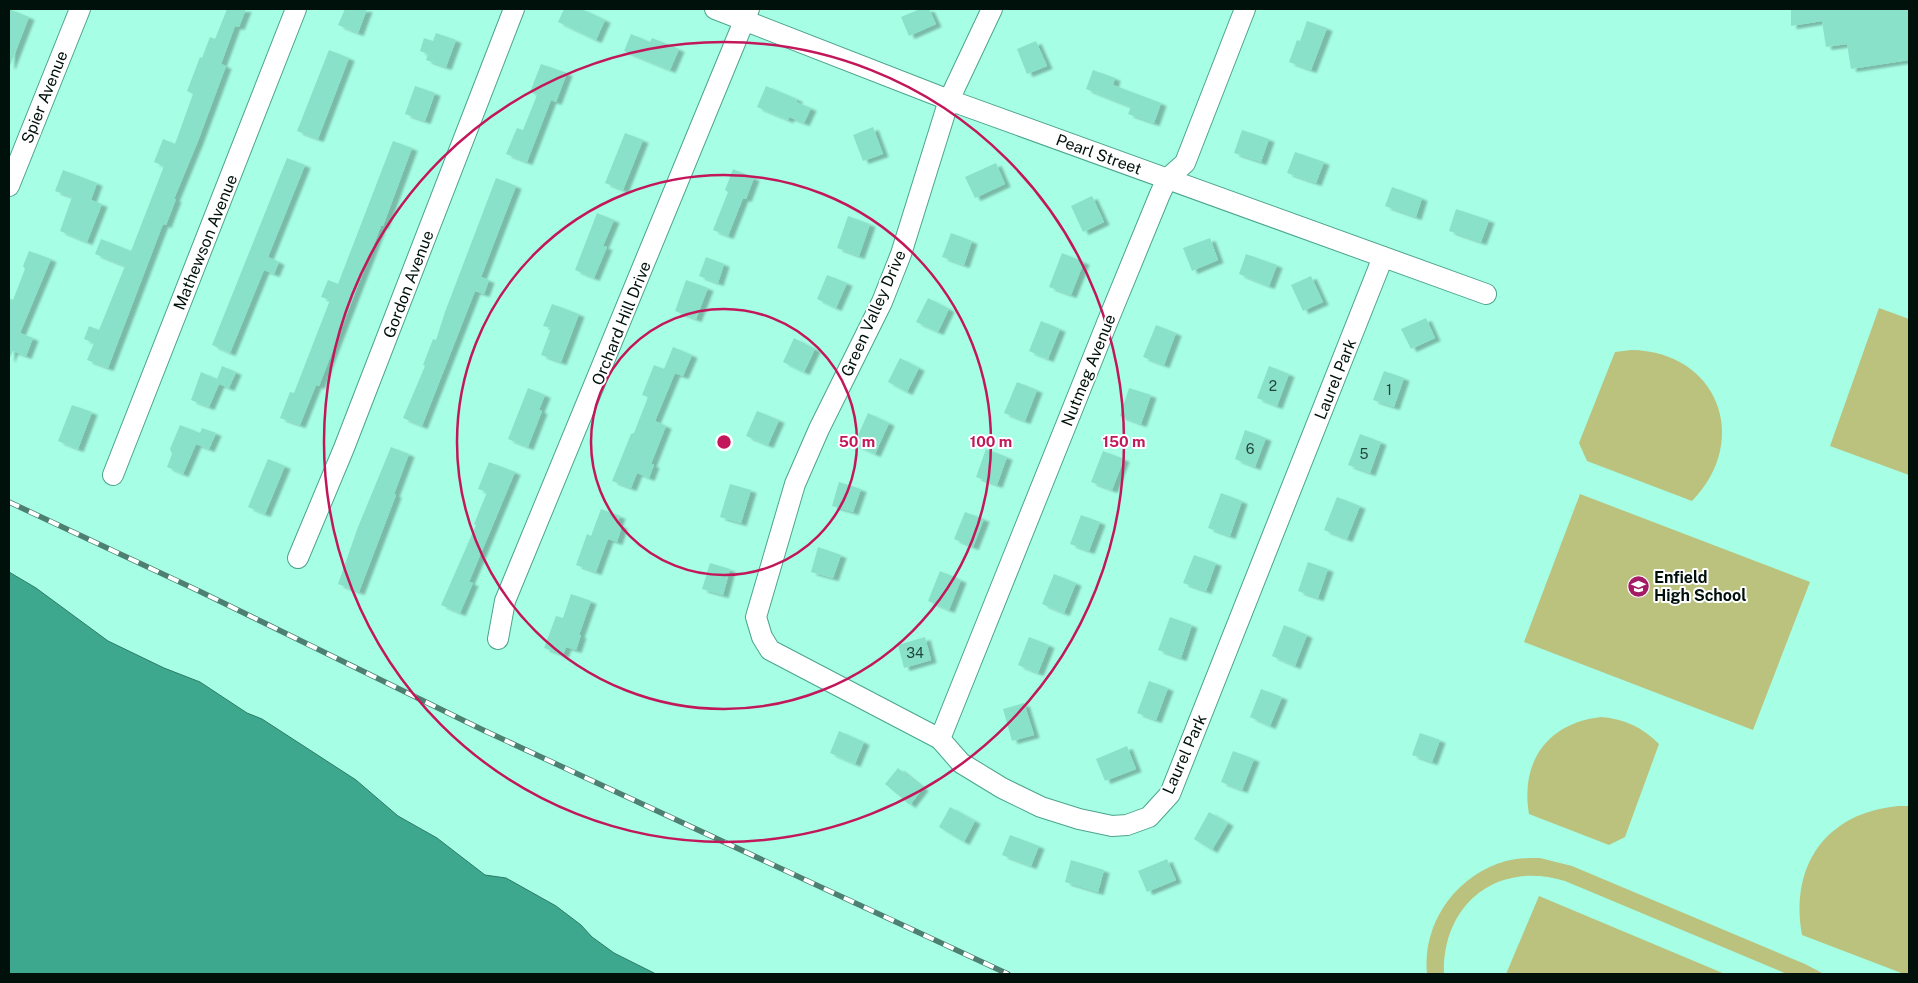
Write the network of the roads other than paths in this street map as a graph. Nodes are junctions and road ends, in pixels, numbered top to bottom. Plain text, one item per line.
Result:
1 (80, 9) edge
2 (296, 9) edge
3 (514, 9) edge
4 (716, 9) edge
5 (992, 9) edge
6 (1245, 9) edge
7 (747, 15) edge
8 (949, 100) junction
9 (1167, 179) junction
10 (9, 186) edge
11 (1383, 257) junction
12 (1486, 294) dead end
13 (113, 475) dead end
14 (298, 558) dead end
15 (756, 617) joint
16 (498, 639) dead end
17 (940, 739) junction

1 - 10 street, Spier Avenue
2 - 13 street, Mathewson Avenue
3 - 14 street, Gordon Avenue
4 - 7 street, Pearl Street
5 - 8 street, Green Valley Drive
6 - 9 street, Nutmeg Avenue
7 - 8 street, Pearl Street
7 - 16 street, Orchard Hill Drive
8 - 9 street, Pearl Street
8 - 15 street, Green Valley Drive
9 - 11 street, Pearl Street
9 - 17 street, Nutmeg Avenue
11 - 12 street, Pearl Street
11 - 17 street, Laurel Park
15 - 17 street, Laurel Park

